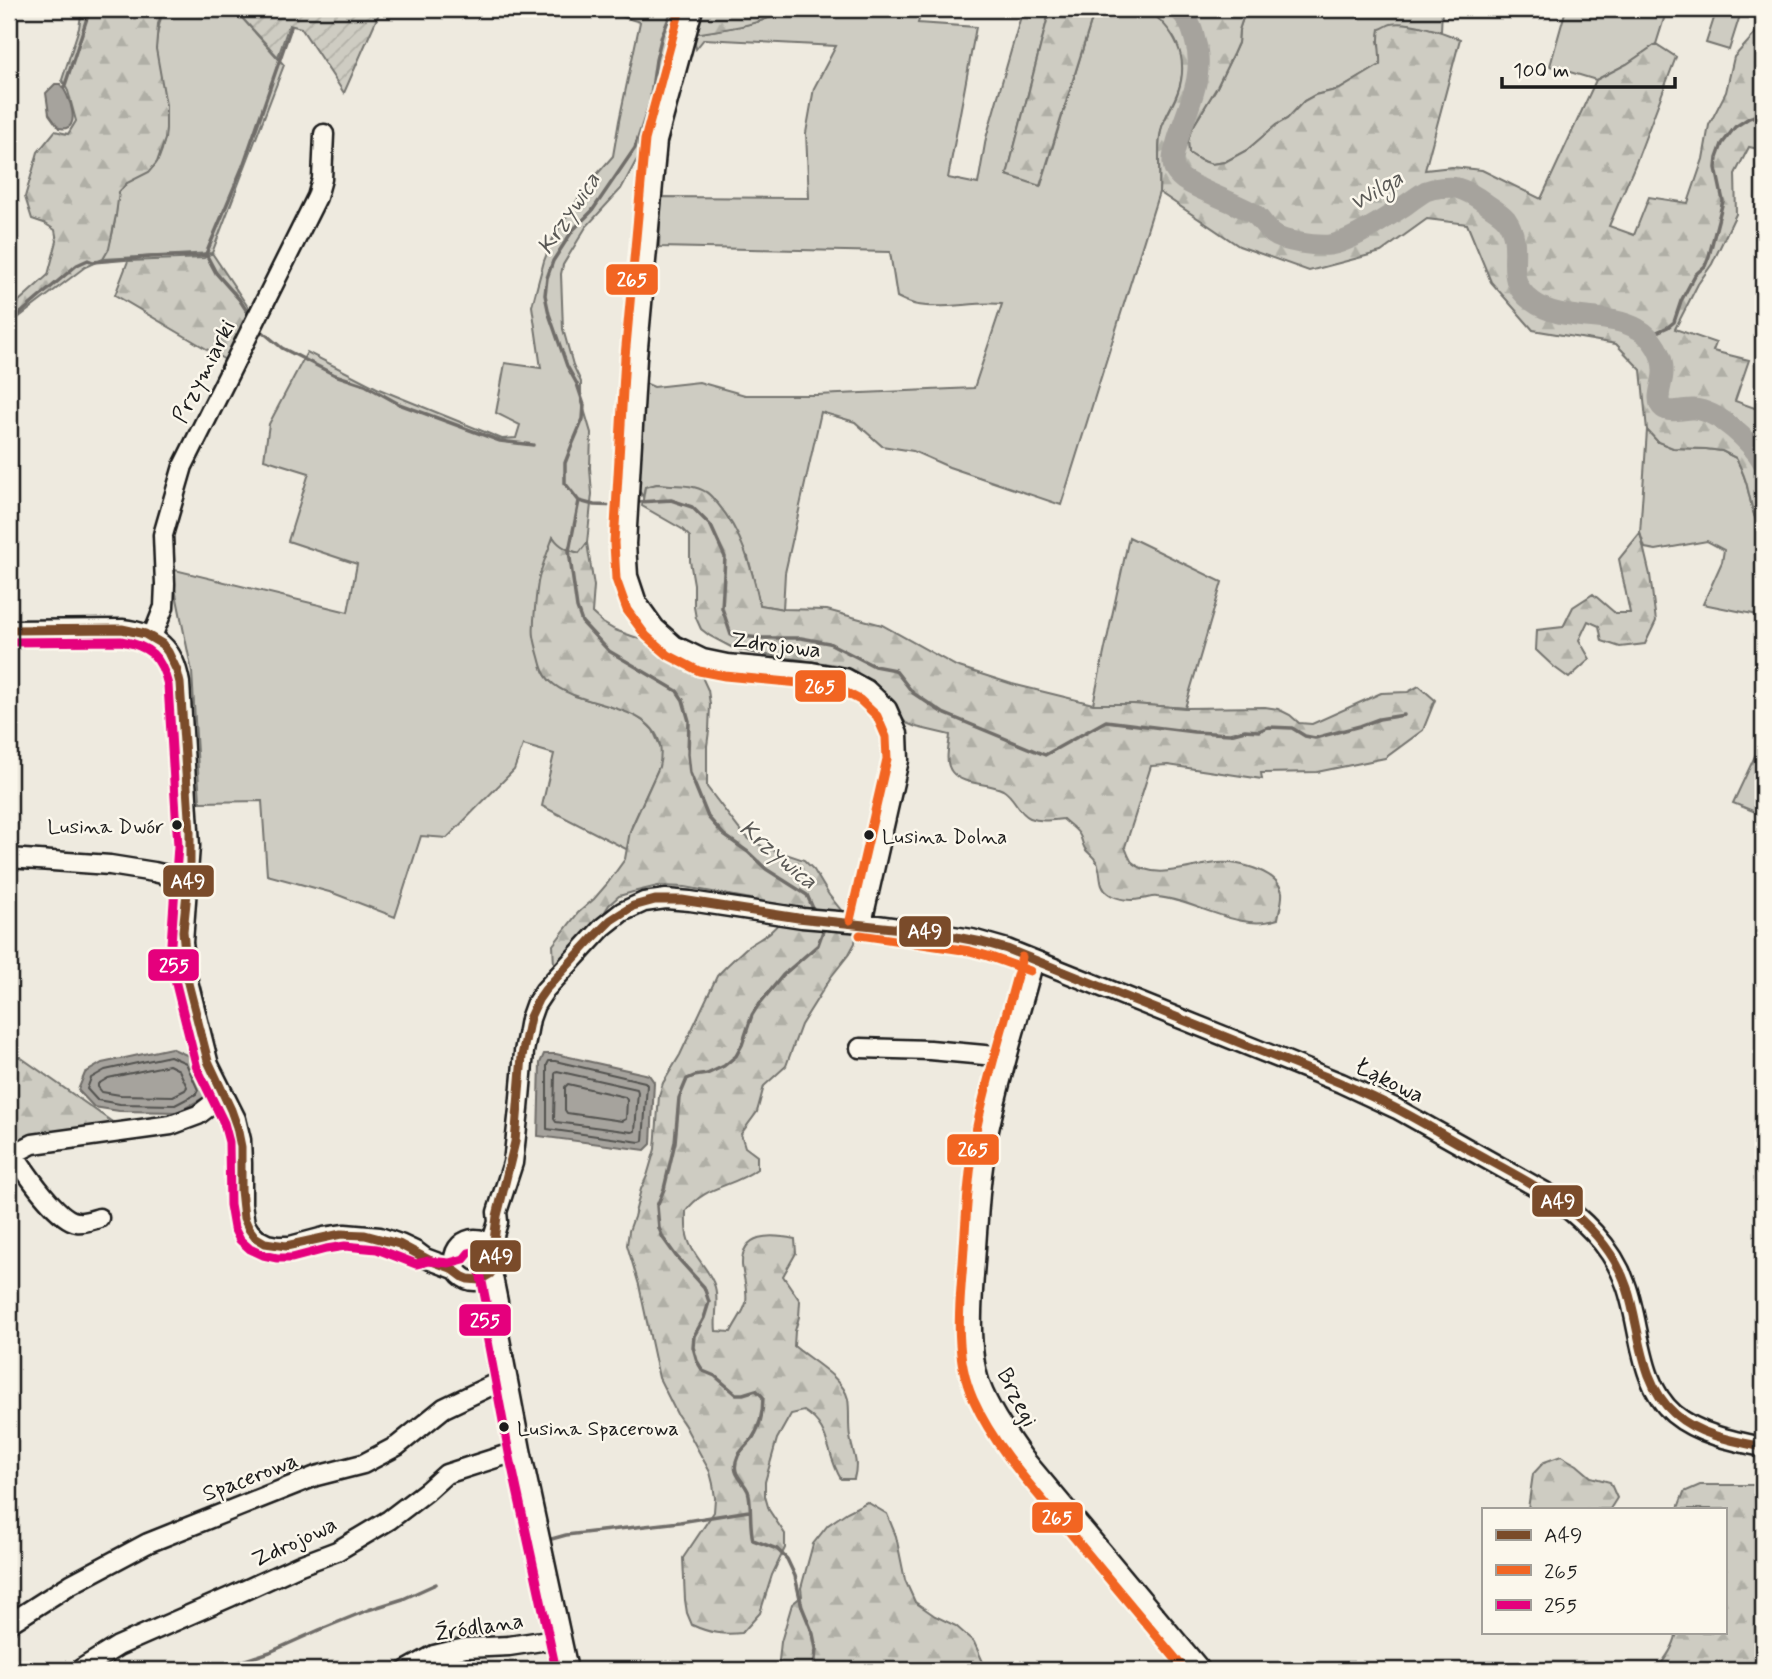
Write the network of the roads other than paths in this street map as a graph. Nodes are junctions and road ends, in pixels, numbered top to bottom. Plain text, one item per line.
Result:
1 (694, 9) edge
2 (324, 134) dead end
3 (9, 630) edge
4 (152, 637) junction
5 (9, 858) edge
6 (188, 880) junction
7 (862, 923) junction
8 (1034, 960) junction
9 (860, 1048) dead end
10 (1006, 1057) junction
11 (225, 1096) junction
12 (497, 1212) junction
13 (99, 1219) dead end
14 (466, 1243) junction
15 (494, 1250) junction
16 (417, 1252) junction
17 (492, 1272) junction
18 (464, 1275) junction
19 (496, 1313) junction
20 (507, 1378) junction
21 (1763, 1447) edge
22 (521, 1450) junction
23 (10, 1623) edge
24 (561, 1638) junction
25 (81, 1669) edge
26 (407, 1670) edge
27 (568, 1670) edge
28 (1201, 1670) edge

1 - 7 street, Zdrojowa
2 - 4 street, Przymiarki
3 - 4 street
4 - 6 street
5 - 6 street
6 - 11 street
7 - 8 street, Łąkowa
7 - 12 street
8 - 10 street, Brzegi
8 - 21 street, Łąkowa
9 - 10 street
10 - 28 street, Brzegi
11 - 13 street
11 - 16 street
12 - 14 street
12 - 15 street
14 - 15 street
14 - 16 street
14 - 18 street
15 - 17 street
16 - 18 street
17 - 18 street
17 - 19 street
18 - 19 street
19 - 20 street
20 - 22 street
20 - 23 street, Spacerowa
22 - 24 street
22 - 25 street, Zdrojowa
24 - 26 street, Źródlana
24 - 27 street

